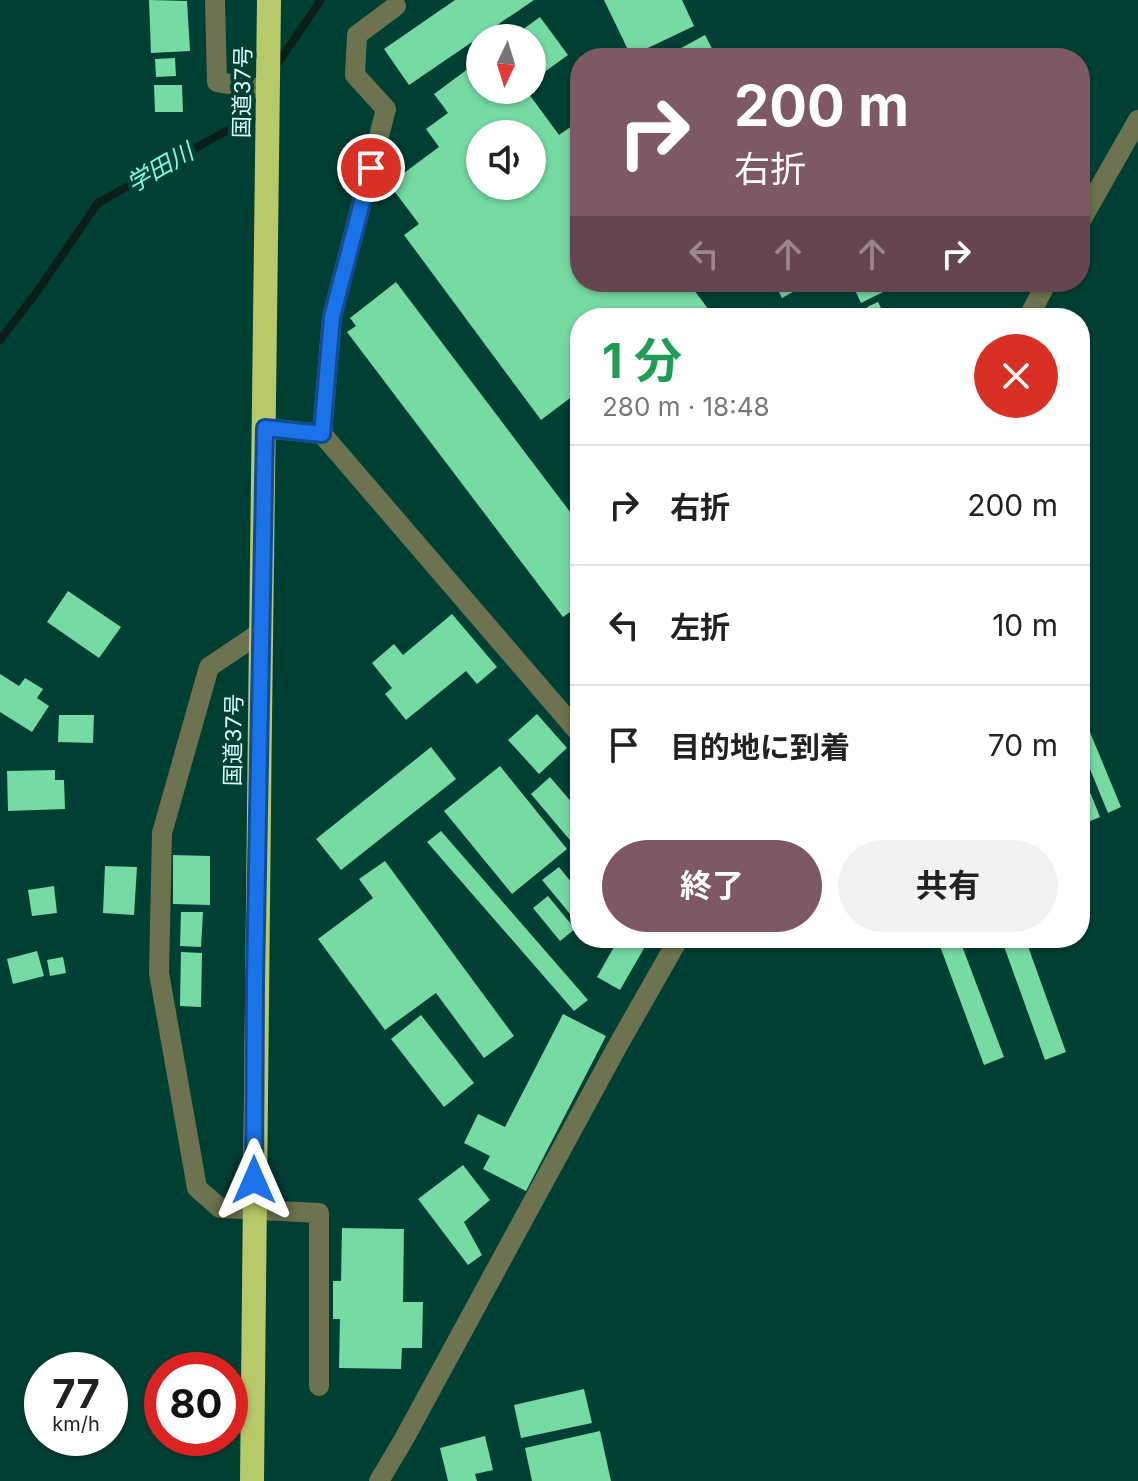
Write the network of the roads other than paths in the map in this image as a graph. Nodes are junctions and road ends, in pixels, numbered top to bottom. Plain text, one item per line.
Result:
1 (215, 0) edge
2 (269, 0) edge
3 (396, 2) edge
4 (268, 90) junction
5 (1138, 120) edge
6 (1090, 204) edge
7 (265, 428) junction
8 (322, 434) junction
9 (261, 632) junction
10 (570, 722) edge
11 (673, 948) edge
12 (254, 1209) junction
13 (319, 1386) dead end
14 (252, 1481) edge
15 (379, 1481) edge

1 - 4 street
2 - 4 highway, 国道37号
3 - 8 street
4 - 7 highway, 国道37号
5 - 6 street
7 - 8 street
7 - 9 highway, 国道37号
8 - 10 street
9 - 12 highway, 国道37号
9 - 12 street
11 - 15 street
12 - 13 street
12 - 14 highway, 国道37号

